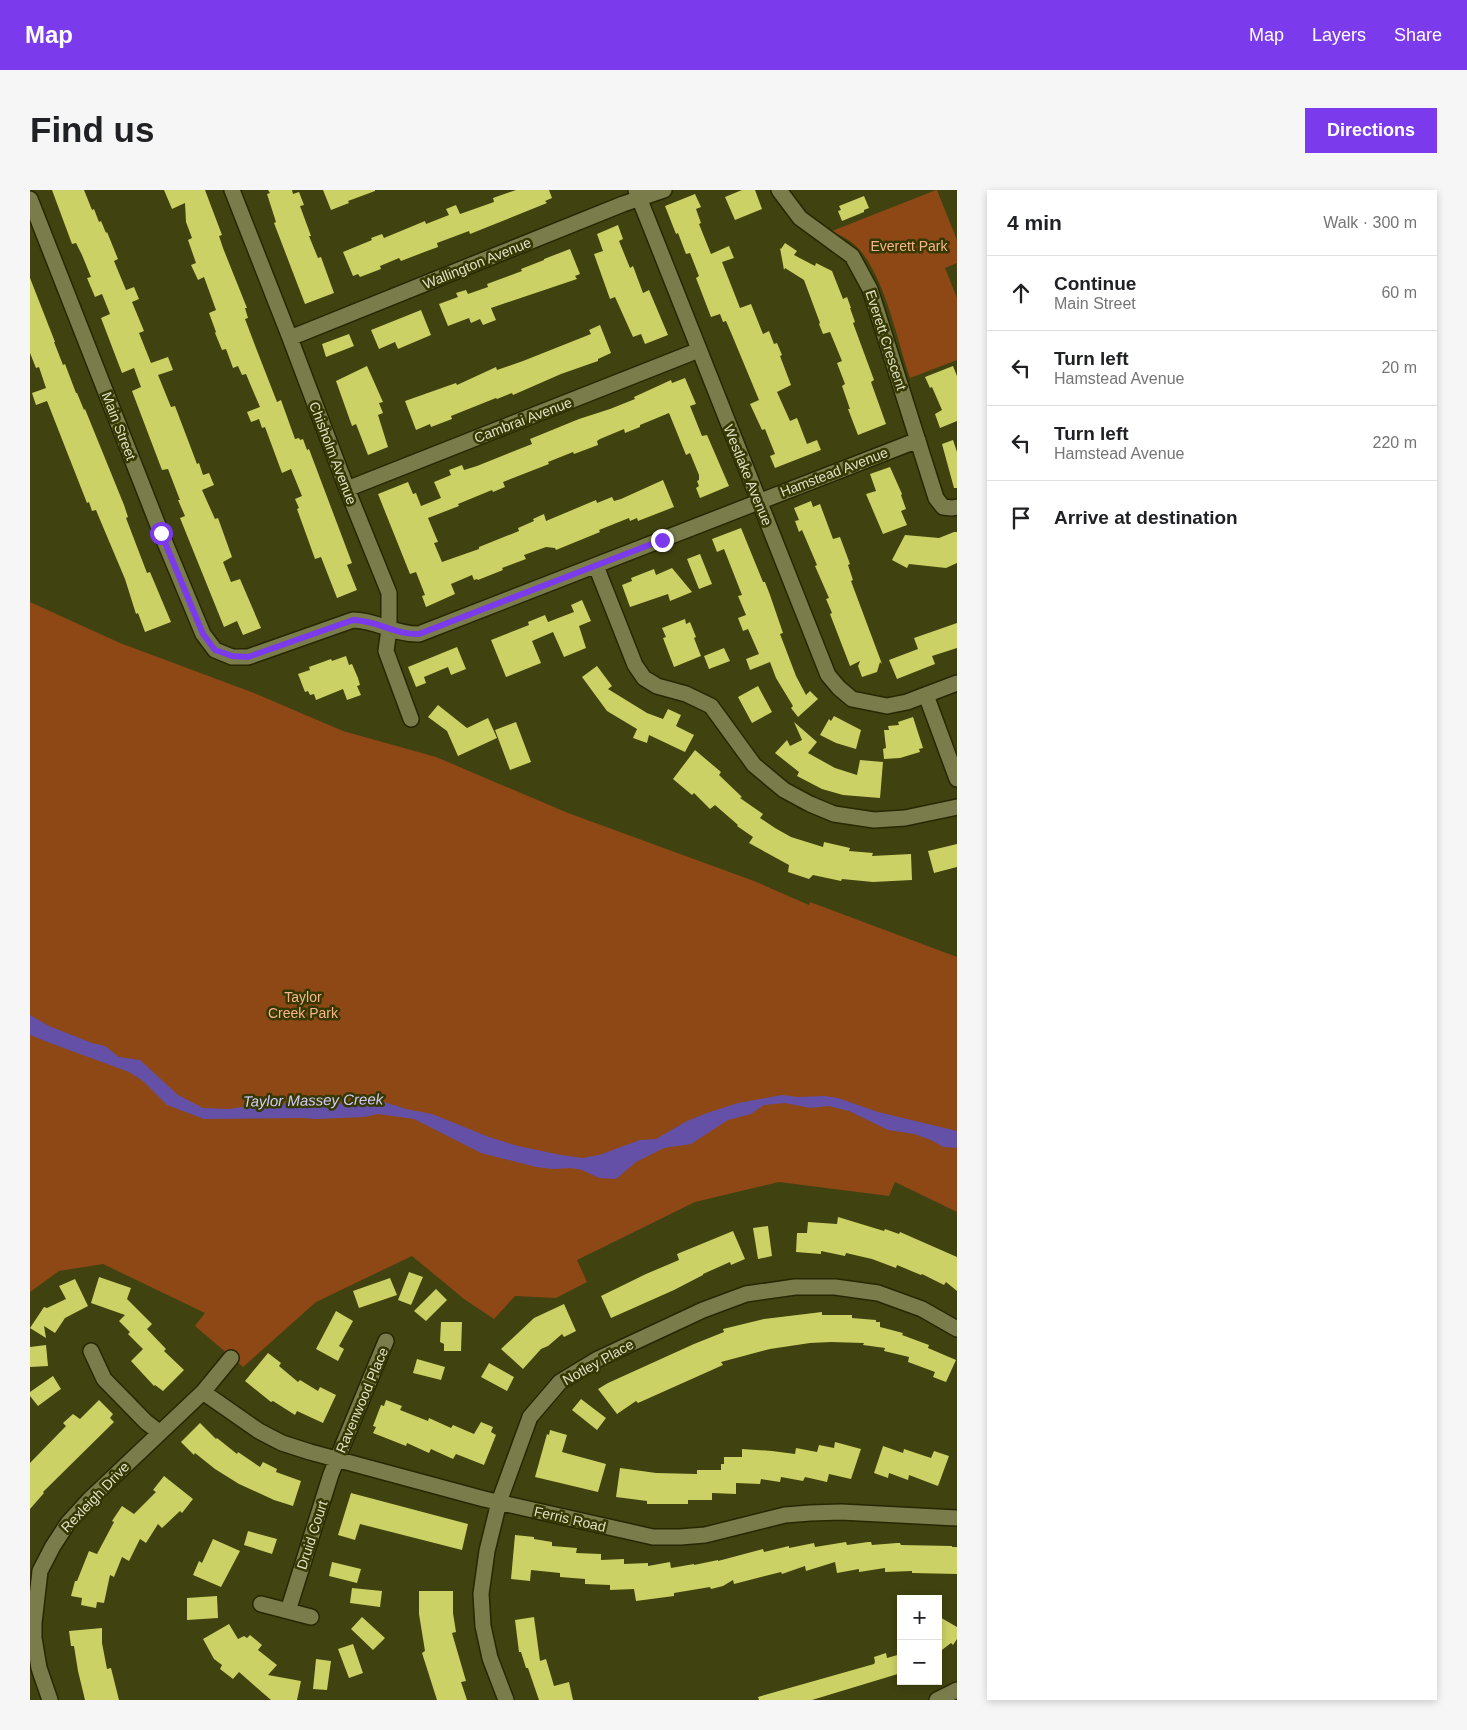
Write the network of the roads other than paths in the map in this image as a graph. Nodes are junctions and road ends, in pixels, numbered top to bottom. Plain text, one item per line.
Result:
1 (232, 190) edge
2 (664, 190) edge
3 (779, 190) edge
4 (638, 194) edge
5 (30, 199) edge
6 (290, 338) junction
7 (698, 350) junction
8 (918, 440) junction
9 (347, 489) junction
10 (759, 501) junction
11 (957, 507) edge
12 (596, 566) junction
13 (389, 629) junction
14 (215, 650) joint
15 (957, 683) edge
16 (926, 695) junction
17 (411, 719) dead end
18 (957, 779) edge
19 (957, 807) edge
20 (957, 1329) edge
21 (386, 1341) dead end
22 (90, 1351) dead end
23 (231, 1358) dead end
24 (203, 1392) junction
25 (159, 1432) junction
26 (337, 1459) junction
27 (499, 1502) junction
28 (957, 1518) edge
29 (35, 1569) edge
30 (261, 1604) dead end
31 (288, 1611) junction
32 (311, 1617) dead end
33 (957, 1690) edge
34 (50, 1700) edge
35 (506, 1700) edge
36 (937, 1700) edge

1 - 6 street, Chisholm Avenue
2 - 4 street, Wallington Avenue
3 - 8 street, Everett Crescent
4 - 6 street, Wallington Avenue
4 - 7 street, Westlake Avenue
5 - 14 street, Main Street
6 - 9 street, Chisholm Avenue
7 - 9 street, Cambrai Avenue
7 - 10 street, Westlake Avenue
8 - 10 street, Hamstead Avenue
8 - 11 street, Everett Crescent
9 - 13 street, Chisholm Avenue
10 - 12 street, Hamstead Avenue
10 - 16 street, Westlake Avenue
12 - 13 street, Hamstead Avenue
12 - 19 street
13 - 14 street, Hamstead Avenue
13 - 17 street, Chisholm Avenue
15 - 16 street, Westlake Avenue
16 - 18 street
20 - 27 street, Notley Place
21 - 26 street, Ravenwood Place
22 - 25 street
23 - 24 street, Rexleigh Drive
24 - 25 street, Rexleigh Drive
24 - 26 street, Ferris Road
25 - 29 street, Rexleigh Drive
26 - 27 street, Ferris Road
26 - 31 street, Druid Court
27 - 28 street, Ferris Road
27 - 35 street, Notley Place
29 - 34 street, Rexleigh Drive
30 - 31 street
31 - 32 street
33 - 36 street

